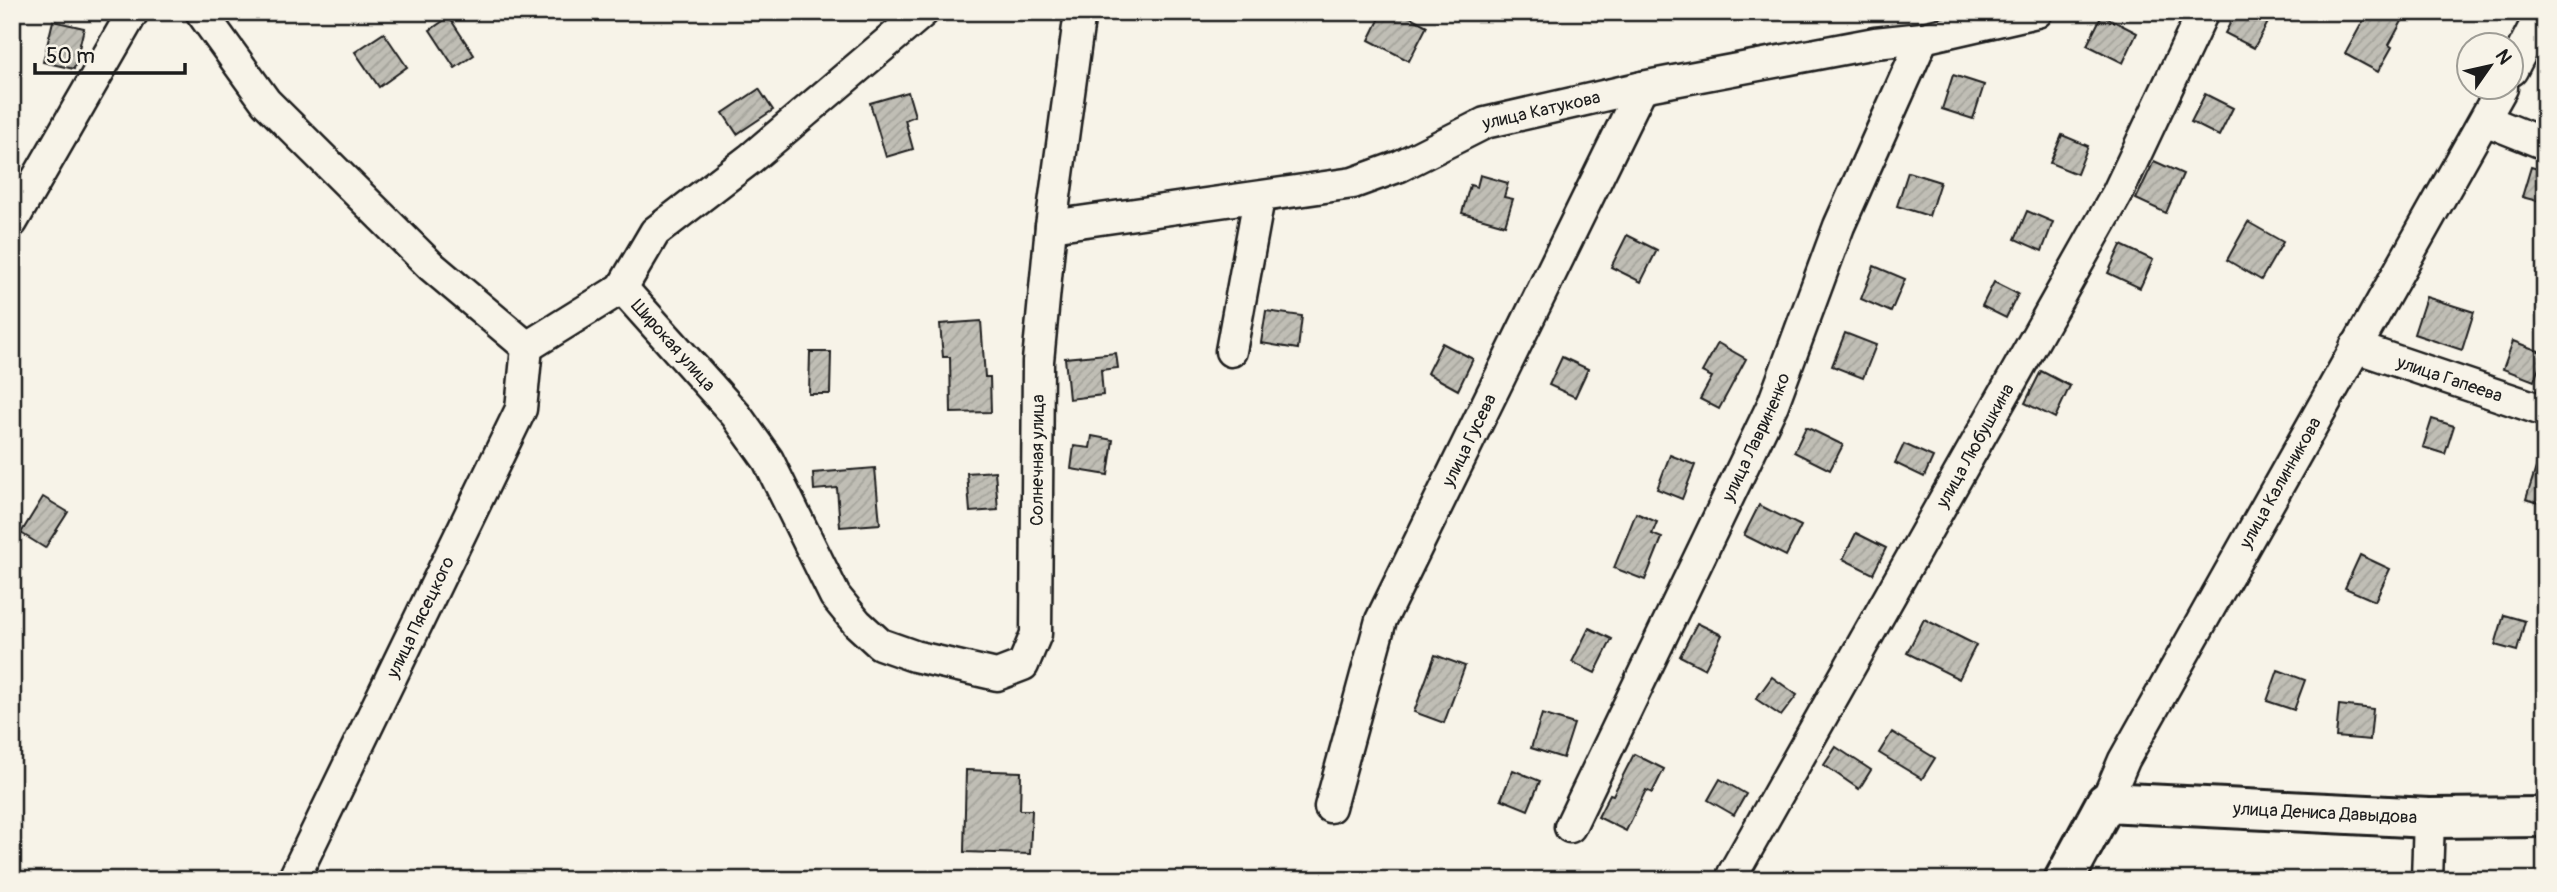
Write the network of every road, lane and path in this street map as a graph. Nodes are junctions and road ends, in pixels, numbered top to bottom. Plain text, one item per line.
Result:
1 (133, 12) edge
2 (201, 12) edge
3 (923, 12) edge
4 (1080, 12) edge
5 (2037, 12) edge
6 (2203, 12) edge
7 (2542, 12) edge
8 (1923, 38) junction
9 (2526, 42) edge
10 (1642, 87) junction
11 (2495, 102) edge
12 (2485, 120) junction
13 (2545, 144) edge
14 (1259, 198) junction
15 (12, 222) edge
16 (1051, 226) junction
17 (622, 288) junction
18 (527, 347) junction
19 (2355, 347) junction
20 (1231, 351) dead end
21 (2545, 411) edge
22 (997, 675) joint
23 (2106, 802) junction
24 (1330, 807) dead end
25 (2545, 817) edge
26 (2429, 818) junction
27 (1570, 827) dead end
28 (1733, 874) dead end
29 (293, 880) edge
30 (2064, 880) edge
31 (2427, 880) edge

1 - 15 street
2 - 18 street
3 - 17 street, Широкая улица
4 - 16 street, Солнечная улица
5 - 8 street, улица Катукова
6 - 28 street, улица Любушкина
7 - 9 street
8 - 10 street, улица Катукова
8 - 27 street, улица Лавриненко
10 - 14 street, улица Катукова
10 - 24 street, улица Гусева
11 - 12 street, улица Калинникова
12 - 13 street
12 - 19 street, улица Калинникова
14 - 16 street, улица Катукова
14 - 20 street
16 - 22 street, Солнечная улица
17 - 18 street
17 - 22 street, Широкая улица
18 - 29 street, улица Пясецкого
19 - 21 street, улица Гапеева
19 - 23 street, улица Калинникова
23 - 26 main road, улица Дениса Давыдова
23 - 30 main road, улица Калинникова
25 - 26 main road, улица Дениса Давыдова
26 - 31 street

